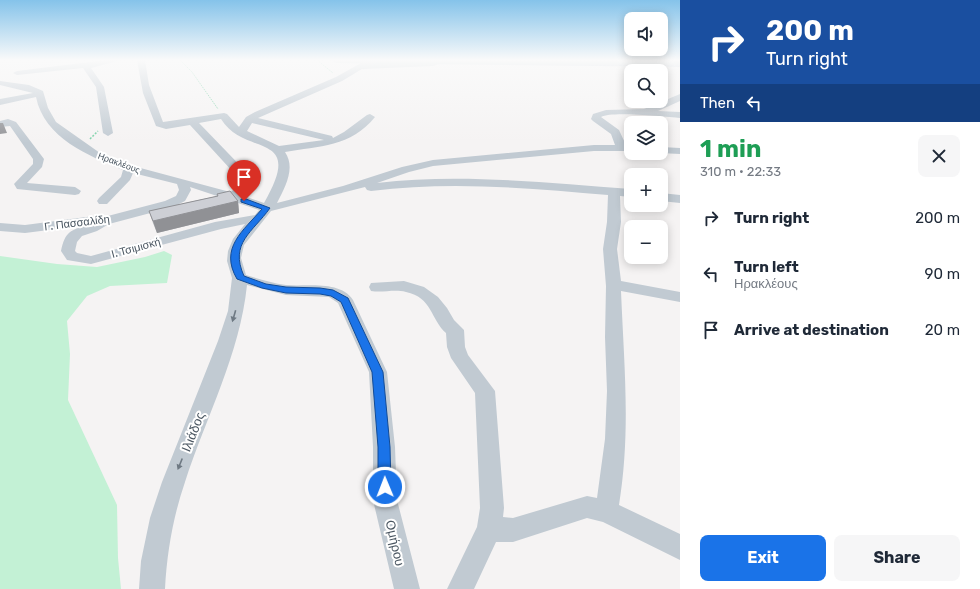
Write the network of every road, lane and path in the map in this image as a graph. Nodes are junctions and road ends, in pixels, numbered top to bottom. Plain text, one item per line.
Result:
1 (26, 87) edge
2 (100, 87) edge
3 (146, 87) edge
4 (203, 87) edge
5 (320, 87) edge
6 (40, 94) junction
7 (680, 97) edge
8 (0, 102) edge
9 (641, 112) junction
10 (224, 116) junction
11 (680, 116) edge
12 (370, 117) dead end
13 (249, 119) junction
14 (193, 122) junction
15 (0, 123) edge
16 (107, 130) joint
17 (242, 132) junction
18 (337, 140) junction
19 (624, 145) edge
20 (624, 148) edge
21 (278, 150) junction
22 (668, 150) edge
23 (680, 151) edge
24 (91, 152) junction
25 (129, 168) junction
26 (182, 181) junction
27 (278, 189) junction
28 (347, 189) junction
29 (74, 191) dead end
30 (614, 191) junction
31 (624, 192) edge
32 (231, 196) junction
33 (668, 198) edge
34 (680, 200) edge
35 (103, 201) dead end
36 (285, 205) junction
37 (262, 213) junction
38 (104, 221) junction
39 (0, 227) edge
40 (240, 278) junction
41 (614, 286) junction
42 (377, 287) dead end
43 (680, 297) edge
44 (606, 511) junction
45 (489, 529) junction
46 (680, 548) edge
47 (152, 589) edge
48 (407, 589) edge
49 (460, 589) edge

1 - 6 street
2 - 16 street
3 - 14 street
4 - 10 path
5 - 13 street
6 - 8 street
6 - 24 street, Ηρακλέους
7 - 9 street
9 - 11 street
9 - 19 street
10 - 14 street
10 - 17 street
12 - 18 street
13 - 17 street
13 - 18 street
14 - 32 street
15 - 29 street
16 - 24 path
17 - 21 street
18 - 21 street
20 - 28 street
21 - 27 street
22 - 23 street
24 - 25 street, Ηρακλέους
25 - 26 street, Ηρακλέους
25 - 35 street
26 - 32 street, Ηρακλέους
26 - 38 street, Γ. Πασσαλίδη
27 - 36 street
27 - 37 street
28 - 30 street
28 - 36 street
30 - 31 street
30 - 41 street
32 - 37 street, Ηρακλέους
33 - 34 street
36 - 37 street
37 - 38 street, Ι. Τσιμισκή
37 - 40 street
38 - 39 street, Γ. Πασσαλίδη
40 -> 47 street, Ιλιάδος
40 - 48 street, Ομήρου
41 - 43 street
41 - 44 street
42 - 45 street
44 - 45 street
44 - 46 street
45 - 49 street

